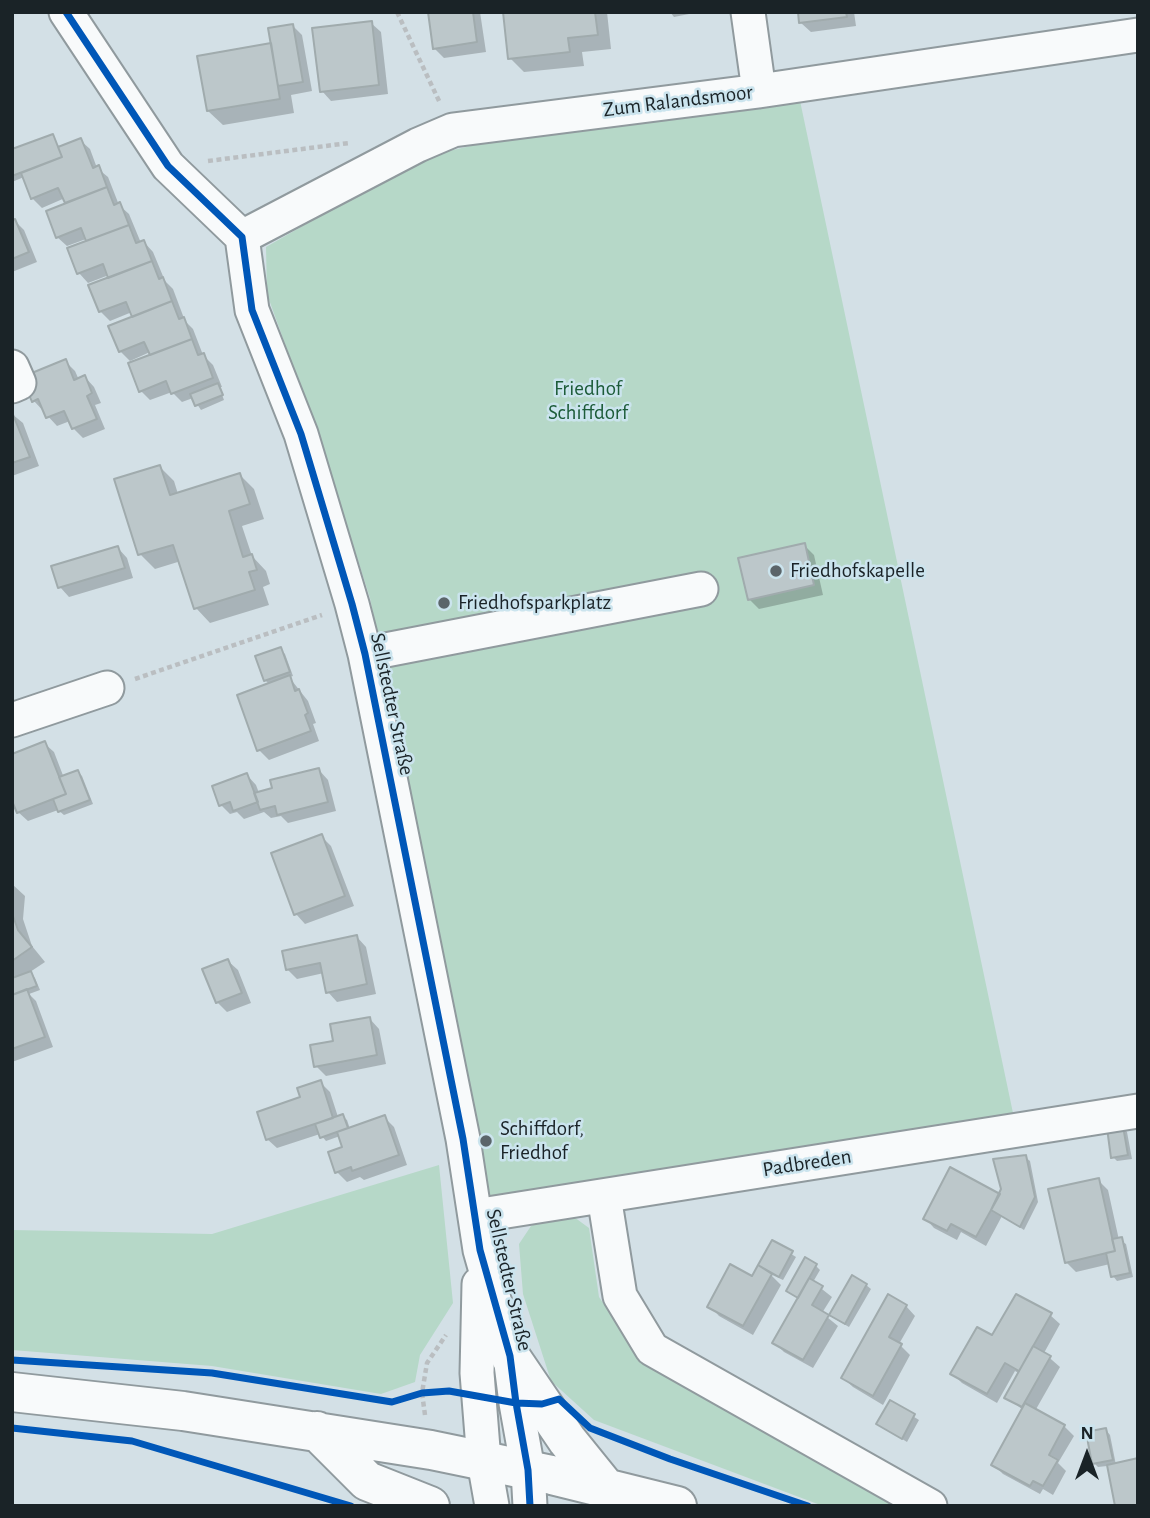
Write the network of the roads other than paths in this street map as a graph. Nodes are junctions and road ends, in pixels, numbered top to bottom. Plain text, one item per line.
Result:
1 (66, 12) edge
2 (748, 12) edge
3 (1138, 35) edge
4 (759, 91) junction
5 (242, 237) junction
6 (12, 367) edge
7 (12, 386) edge
8 (701, 589) dead end
9 (365, 654) junction
10 (107, 688) road end
11 (12, 720) edge
12 (1138, 1111) edge
13 (604, 1196) junction
14 (475, 1216) junction
15 (480, 1250) junction
16 (510, 1356) junction
17 (12, 1392) edge
18 (317, 1431) junction
19 (484, 1461) junction
20 (605, 1487) junction
21 (529, 1488) edge
22 (430, 1506) edge
23 (492, 1506) edge
24 (677, 1506) edge
25 (930, 1506) edge

1 - 5 street
2 - 4 street
3 - 4 street, Zum Ralandsmoor
4 - 5 street, Zum Ralandsmoor
5 - 9 street, Sellstedter Straße
6 - 7 street
8 - 9 street
9 - 14 street, Sellstedter Straße
10 - 11 street
12 - 13 street, Padbreden
13 - 14 street, Padbreden
13 - 25 street
14 - 15 street, Sellstedter Straße
15 - 16 street, Sellstedter Straße
15 - 19 street, Sellstedter Straße
16 - 20 main road
16 - 21 street, Sellstedter Straße
17 - 18 main road
18 - 19 main road
18 - 22 main road
19 - 21 main road
19 - 23 street, Sellstedter Straße
20 - 21 main road
20 - 24 main road

